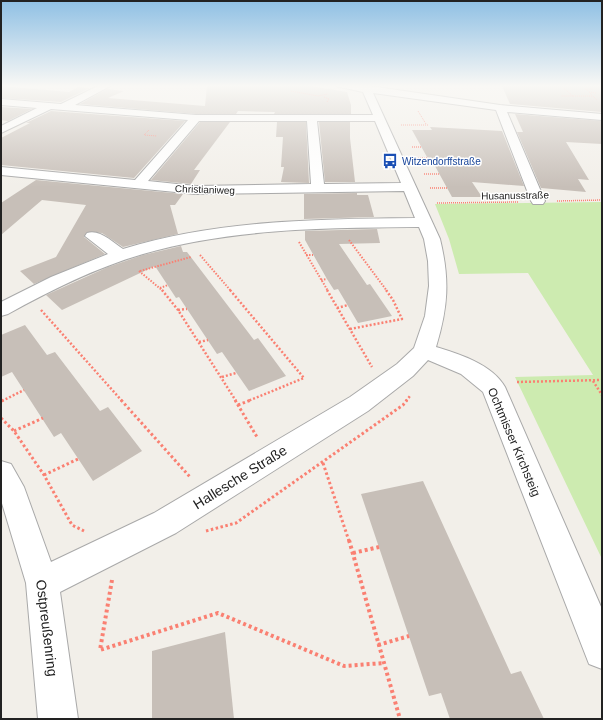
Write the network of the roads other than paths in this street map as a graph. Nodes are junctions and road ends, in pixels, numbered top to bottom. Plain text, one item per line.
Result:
1 (312, 119) edge
2 (22, 120) edge
3 (195, 120) edge
4 (381, 120) edge
5 (505, 120) edge
6 (1, 130) edge
7 (1, 171) edge
8 (138, 185) junction
9 (410, 187) junction
10 (318, 188) junction
11 (538, 201) road end
12 (424, 222) junction
13 (93, 236) dead end
14 (120, 255) junction
15 (1, 310) edge
16 (424, 350) junction
17 (1, 473) edge
18 (42, 583) junction
19 (602, 651) edge
20 (58, 719) edge

1 - 10 street
2 - 6 street
3 - 8 street
4 - 9 street
5 - 11 street
7 - 8 street, Christianiweg
8 - 10 street, Christianiweg
9 - 10 street, Christianiweg
9 - 12 street
12 - 14 street
12 - 16 street
13 - 14 street
14 - 15 street
16 - 18 street, Hallesche Straße
16 - 19 street, Ochtmisser Kirchsteig
17 - 18 street, Ostpreußenring
18 - 20 street, Ostpreußenring

